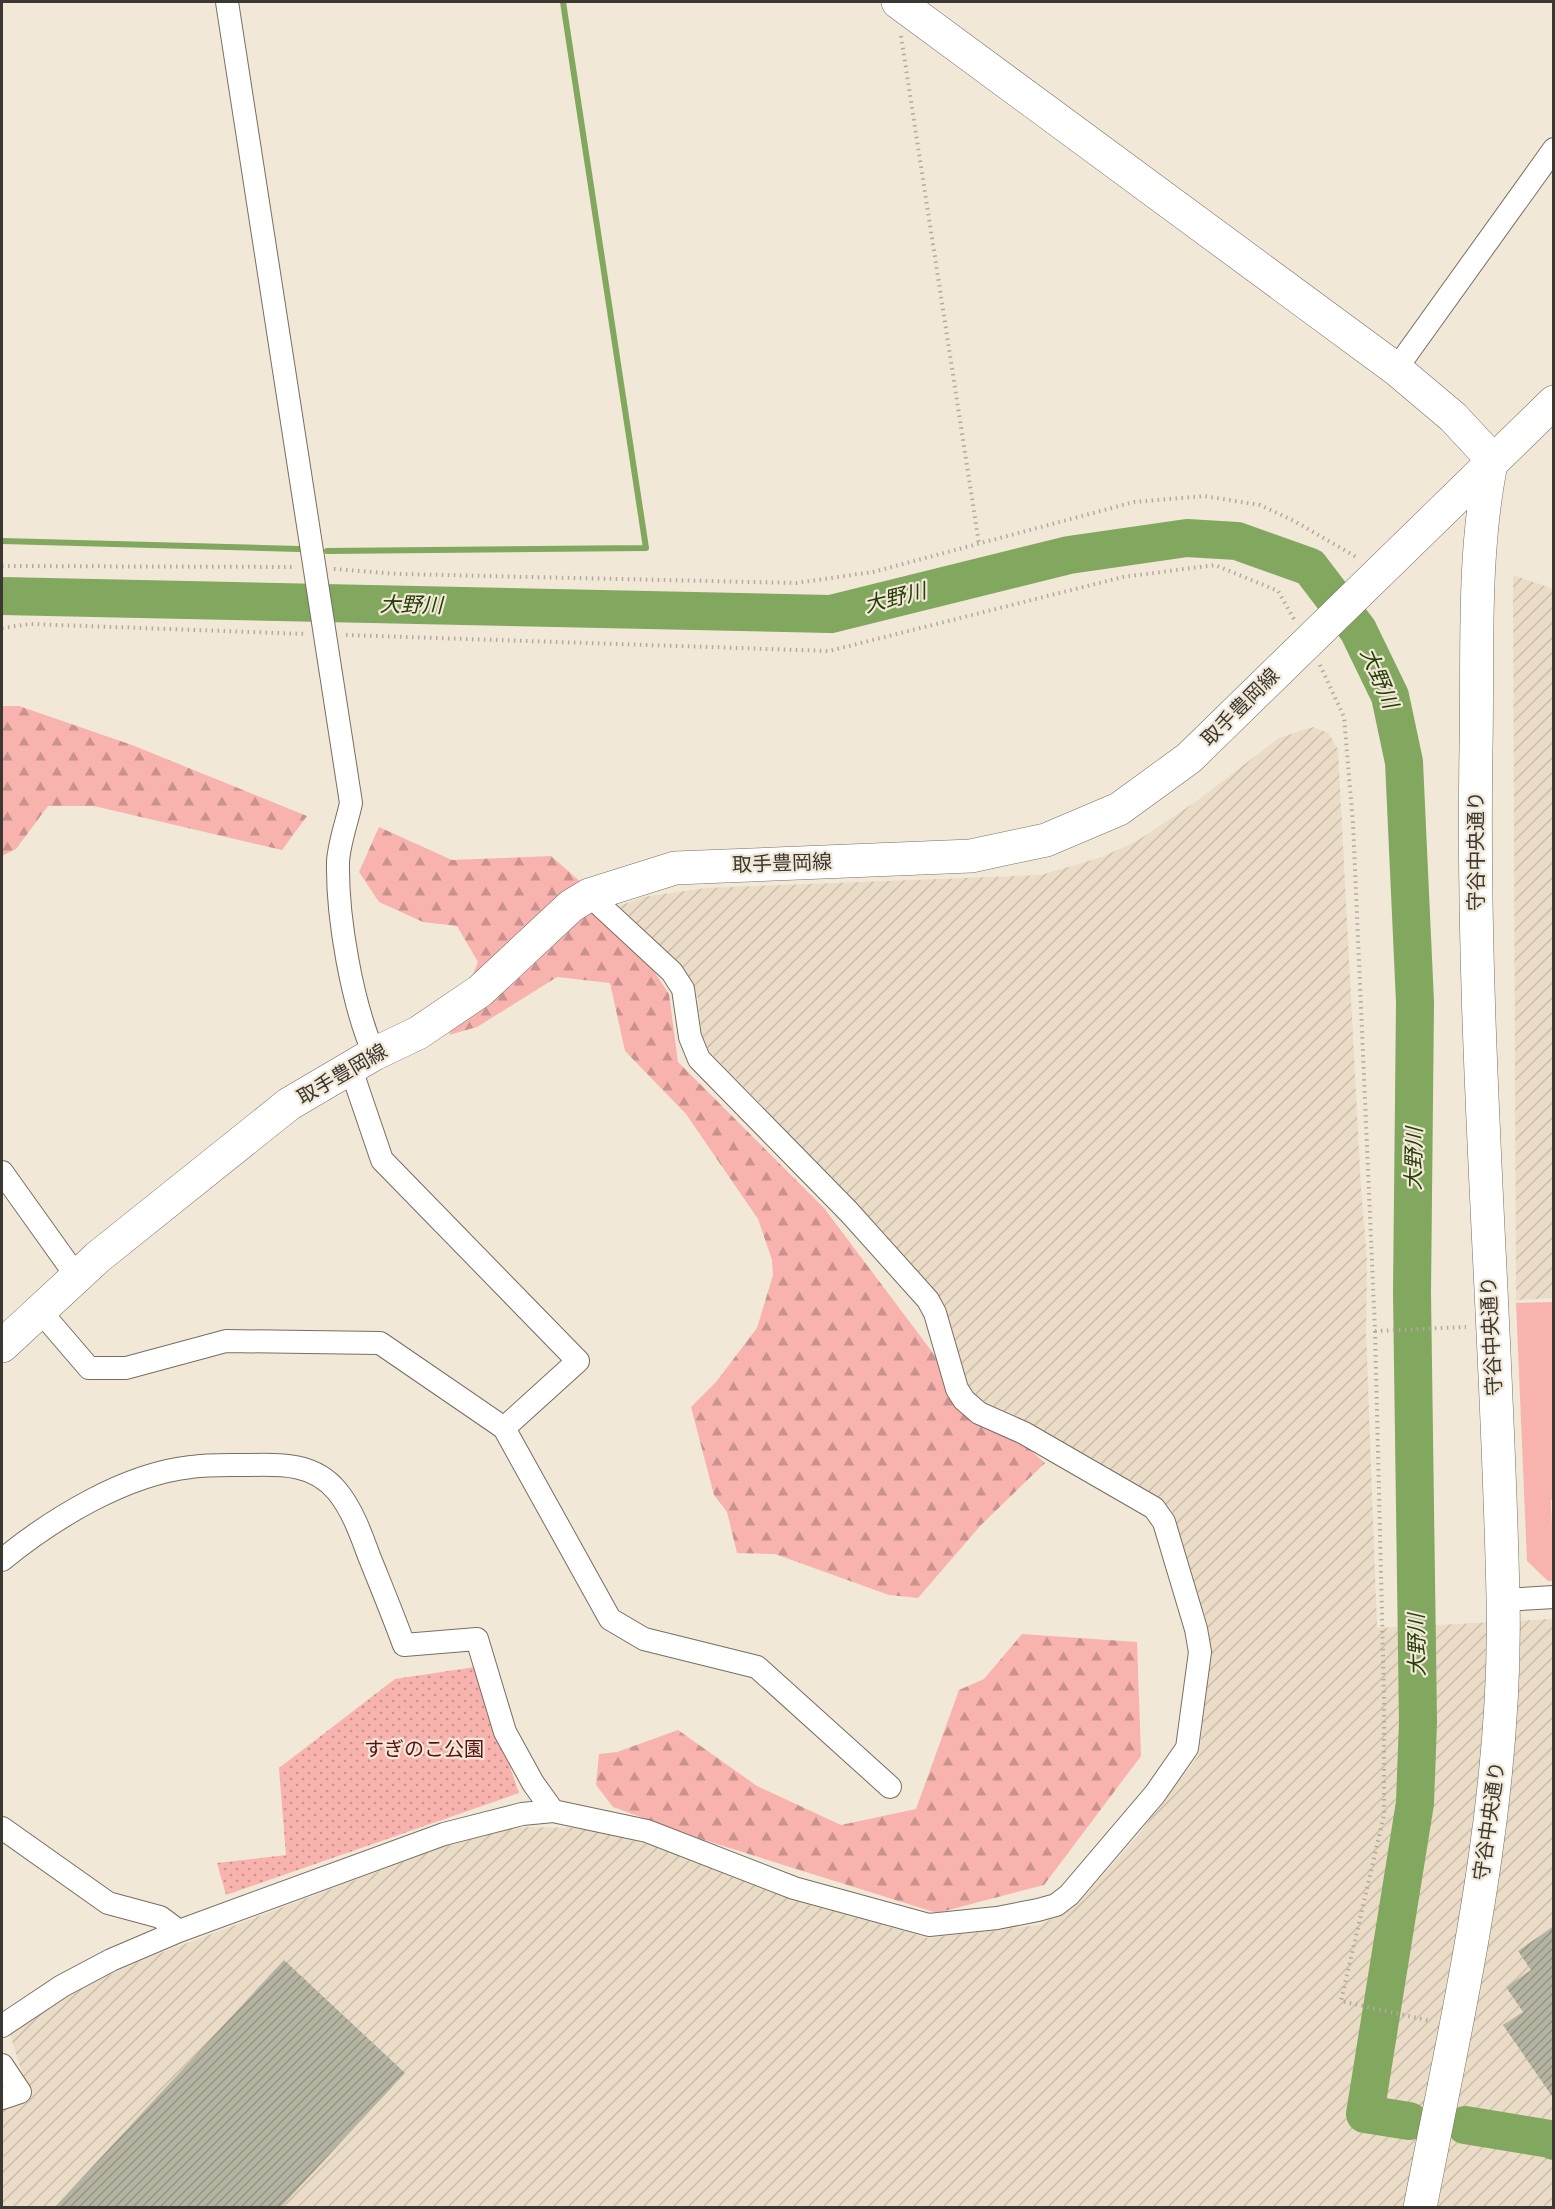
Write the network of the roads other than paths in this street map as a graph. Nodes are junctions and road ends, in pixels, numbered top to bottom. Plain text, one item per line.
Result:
1 (227, 2) edge
2 (899, 2) edge
3 (1554, 149) edge
4 (1396, 369) junction
5 (1554, 402) edge
6 (1492, 459) junction
7 (589, 895) junction
8 (362, 1061) junction
9 (2, 1172) edge
10 (77, 1277) junction
11 (41, 1312) junction
12 (2, 1346) edge
13 (504, 1428) junction
14 (2, 1560) edge
15 (1554, 1597) edge
16 (1503, 1600) junction
17 (890, 1787) dead end
18 (553, 1811) junction
19 (2, 1828) edge
20 (179, 1932) junction
21 (2, 2026) edge
22 (2, 2065) edge
23 (2, 2098) edge
24 (1420, 2208) edge

1 - 8 street
2 - 4 main road
3 - 4 street
4 - 6 main road
5 - 6 main road, 取手豊岡線
6 - 7 main road, 取手豊岡線
6 - 16 main road, 守谷中央通り
7 - 8 main road, 取手豊岡線
7 - 18 street
8 - 10 main road, 取手豊岡線
8 - 13 street
9 - 10 street
10 - 11 main road, 取手豊岡線
11 - 12 main road, 取手豊岡線
11 - 13 street
13 - 17 street
14 - 18 street
15 - 16 street
16 - 24 main road, 守谷中央通り
18 - 20 street
19 - 20 street
20 - 21 street
22 - 23 street

